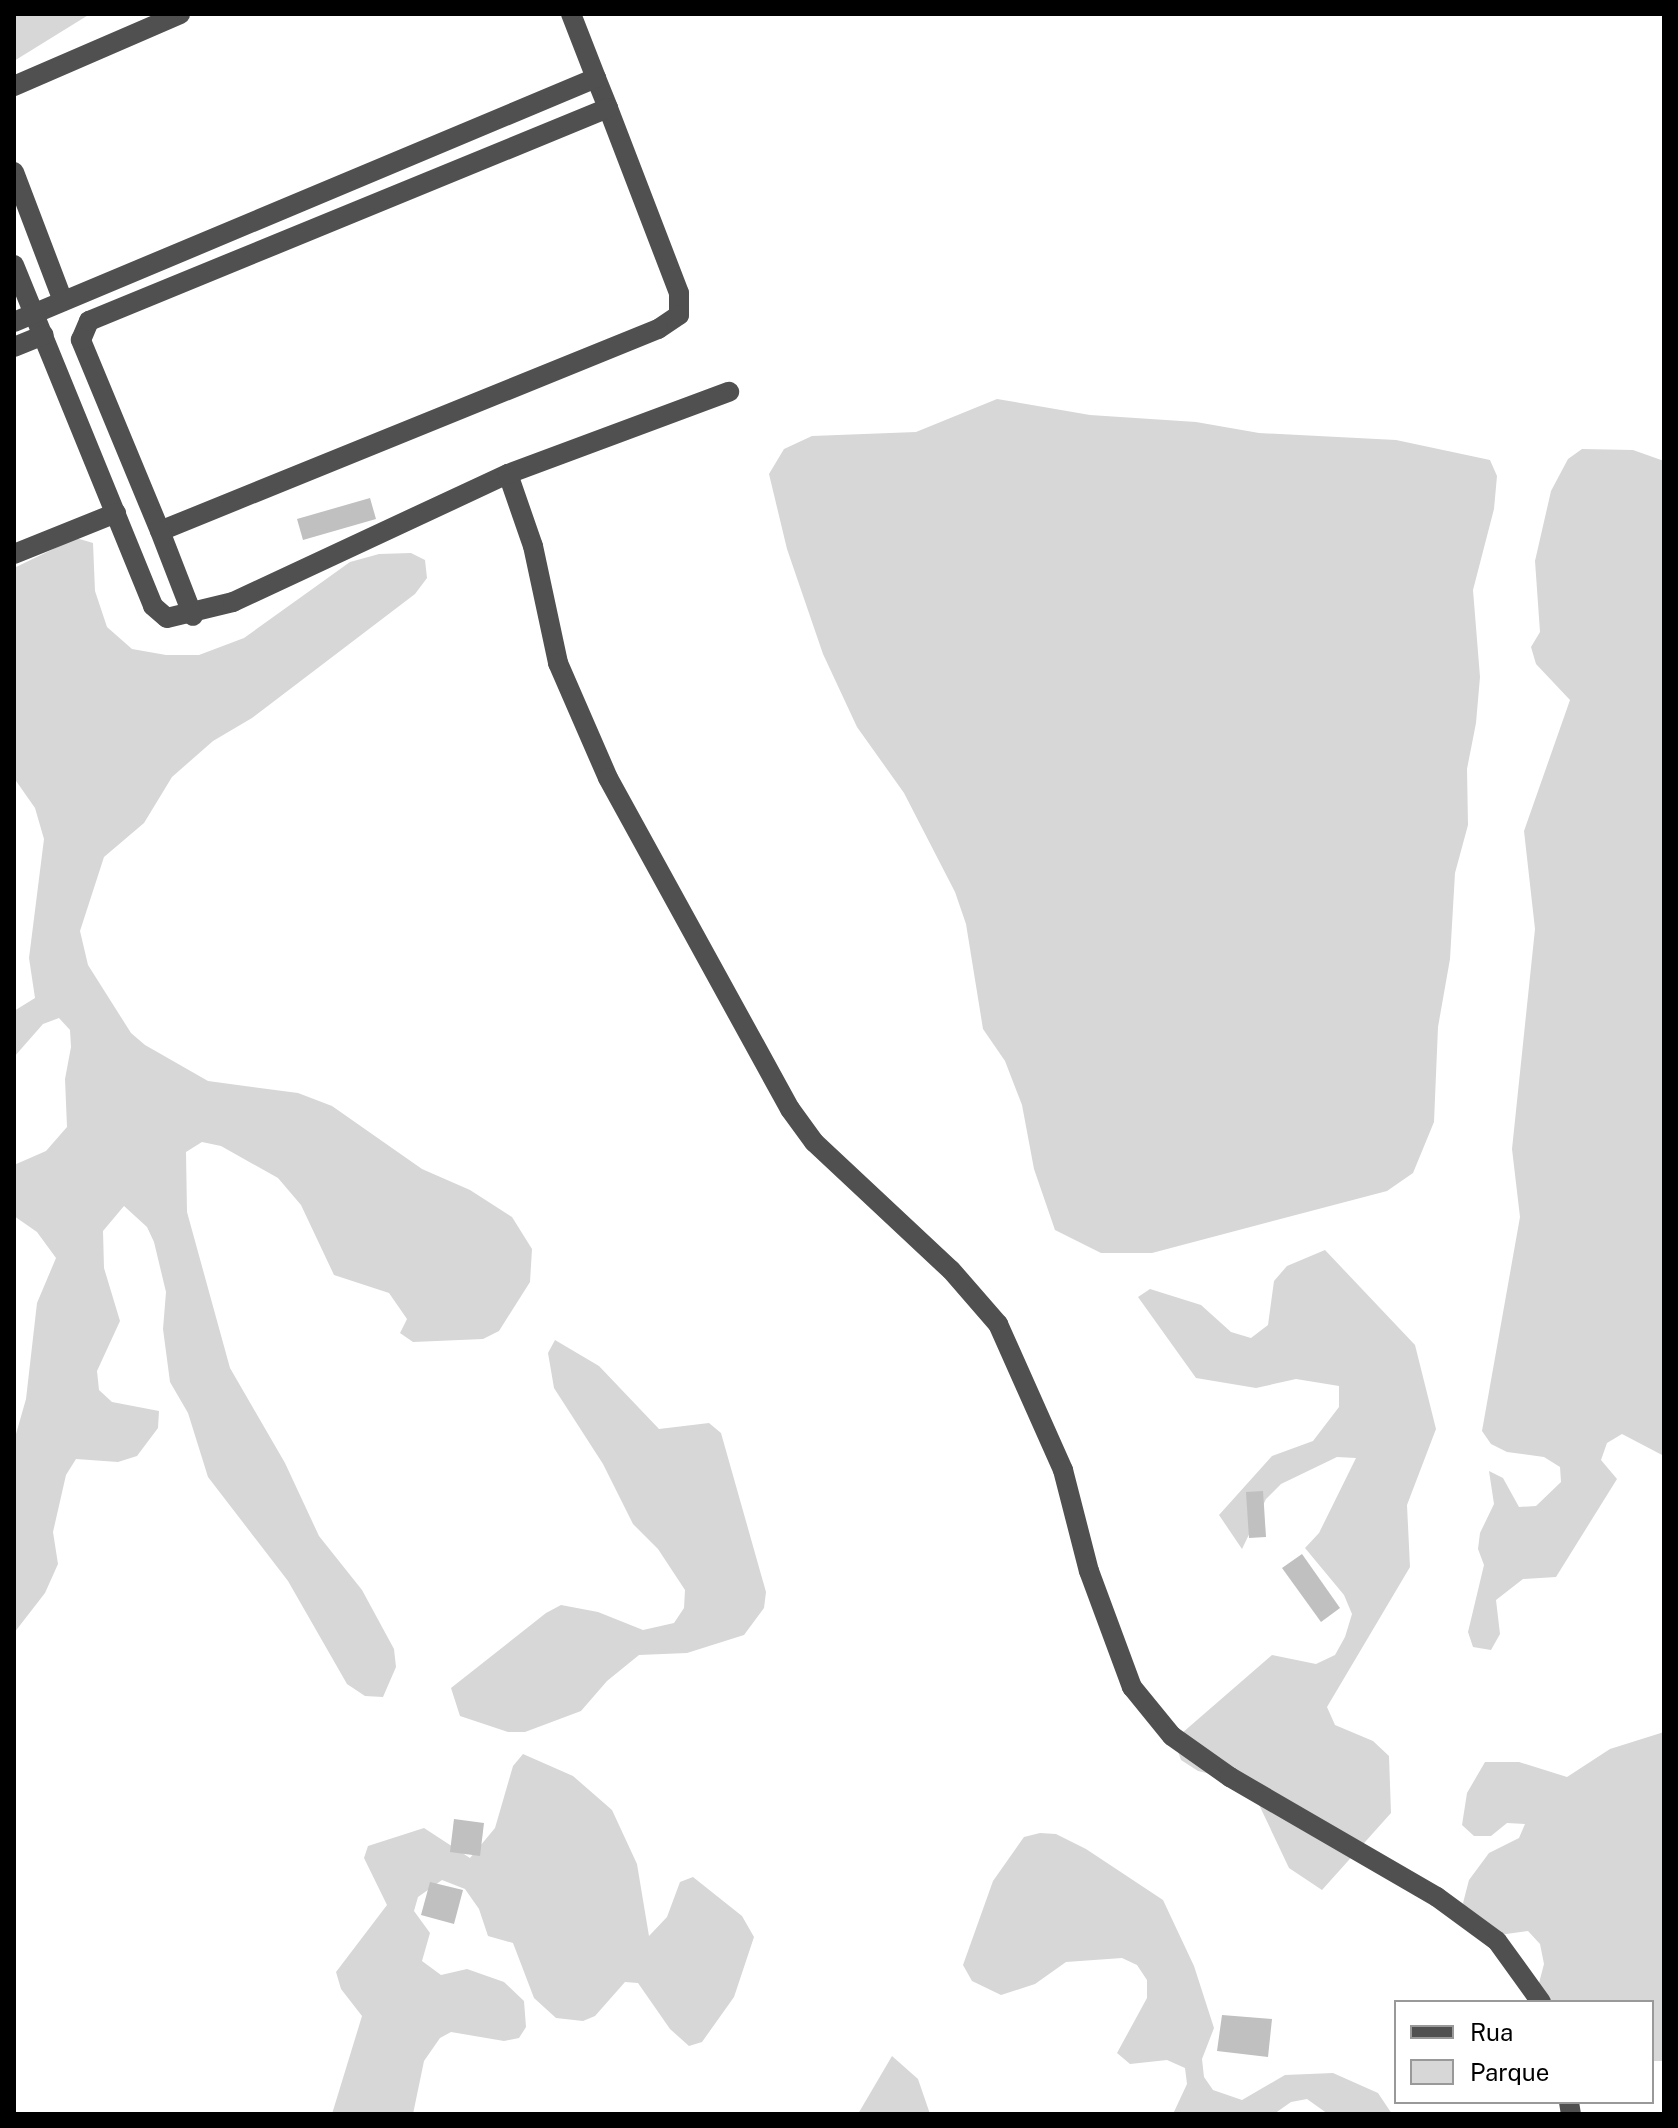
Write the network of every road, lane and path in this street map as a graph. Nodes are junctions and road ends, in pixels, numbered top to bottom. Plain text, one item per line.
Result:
1 (180, 14) edge
2 (571, 14) edge
3 (596, 78) junction
4 (14, 86) edge
5 (608, 108) junction
6 (14, 172) edge
7 (14, 265) edge
8 (63, 301) junction
9 (35, 314) junction
10 (14, 322) edge
11 (44, 335) junction
12 (14, 347) edge
13 (729, 392) dead end
14 (508, 474) junction
15 (116, 513) junction
16 (160, 531) junction
17 (14, 554) edge
18 (193, 616) junction
19 (1540, 2000) edge

1 - 4 street
2 - 3 street
3 - 5 street
3 - 8 street
5 - 16 street
5 - 16 street
6 - 8 street
7 - 9 street
8 - 9 street
9 - 10 street
9 - 11 street
11 - 12 street
11 - 15 street
13 - 14 street
14 - 18 street
14 - 19 street
15 - 17 street
15 - 18 street
16 - 18 street

